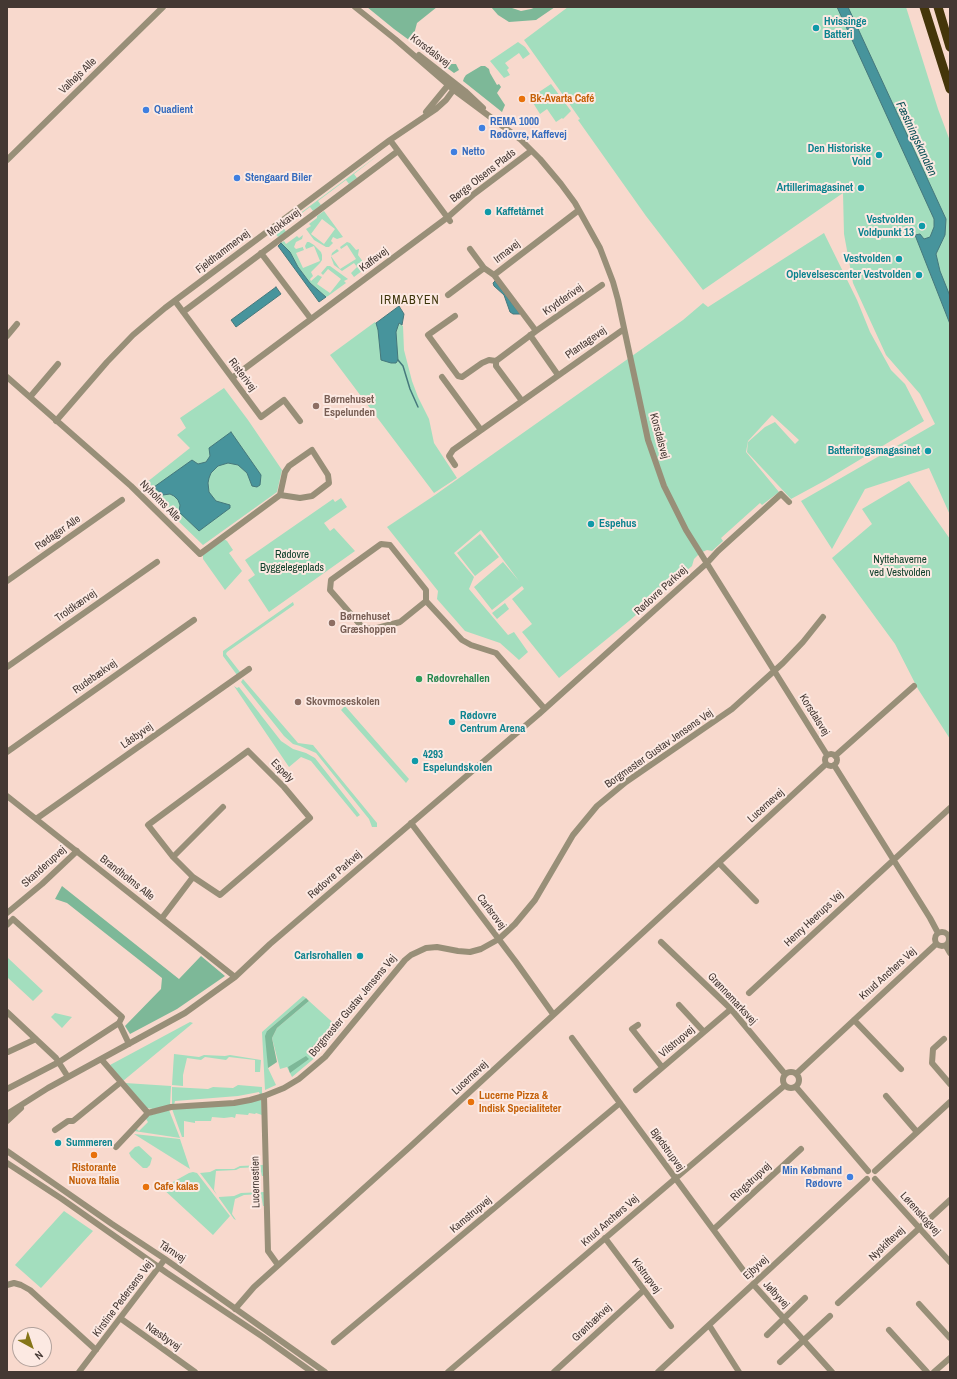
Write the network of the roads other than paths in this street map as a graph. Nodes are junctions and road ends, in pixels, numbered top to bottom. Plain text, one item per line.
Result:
1 (163, 7) edge
2 (356, 7) edge
3 (924, 7) edge
4 (938, 7) edge
5 (950, 47) edge
6 (453, 85) junction
7 (950, 89) edge
8 (390, 140) junction
9 (398, 150) junction
10 (532, 151) junction
11 (7, 160) edge
12 (579, 210) junction
13 (449, 219) junction
14 (470, 249) dead end
15 (261, 253) junction
16 (484, 268) junction
17 (494, 275) junction
18 (602, 285) dead end
19 (448, 295) dead end
20 (175, 301) junction
21 (183, 312) junction
22 (455, 316) dead end
23 (311, 319) junction
24 (18, 324) dead end
25 (624, 329) junction
26 (536, 331) junction
27 (530, 335) junction
28 (7, 336) edge
29 (496, 361) junction
30 (58, 364) dead end
31 (558, 375) junction
32 (442, 377) dead end
33 (232, 378) junction
34 (8, 381) edge
35 (30, 397) junction
36 (522, 401) junction
37 (56, 421) junction
38 (300, 421) dead end
39 (481, 430) junction
40 (456, 465) dead end
41 (280, 495) junction
42 (122, 500) dead end
43 (789, 502) dead end
44 (157, 562) dead end
45 (707, 563) junction
46 (7, 581) edge
47 (426, 600) junction
48 (823, 617) dead end
49 (194, 620) dead end
50 (7, 667) edge
51 (249, 669) dead end
52 (775, 671) junction
53 (914, 686) dead end
54 (544, 708) junction
55 (7, 752) edge
56 (827, 755) junction
57 (835, 756) junction
58 (826, 764) junction
59 (834, 765) junction
60 (7, 796) edge
61 (223, 806) dead end
62 (950, 808) edge
63 (36, 819) junction
64 (411, 823) junction
65 (77, 851) junction
66 (173, 857) junction
67 (894, 860) junction
68 (719, 863) junction
69 (194, 877) junction
70 (756, 902) dead end
71 (7, 914) edge
72 (162, 918) junction
73 (7, 925) edge
74 (938, 933) junction
75 (949, 934) edge
76 (499, 939) junction
77 (660, 942) dead end
78 (936, 944) junction
79 (946, 946) junction
80 (950, 953) edge
81 (235, 977) junction
82 (749, 993) dead end
83 (679, 1005) dead end
84 (731, 1009) junction
85 (7, 1012) edge
86 (553, 1014) junction
87 (854, 1020) junction
88 (119, 1023) junction
89 (638, 1025) dead end
90 (704, 1032) junction
91 (572, 1038) dead end
92 (36, 1039) junction
93 (944, 1039) dead end
94 (129, 1044) junction
95 (7, 1052) edge
96 (101, 1059) junction
97 (59, 1062) junction
98 (662, 1067) junction
99 (901, 1069) dead end
100 (785, 1074) junction
101 (796, 1074) junction
102 (68, 1076) junction
103 (121, 1082) junction
104 (950, 1084) edge
105 (784, 1086) junction
106 (796, 1087) junction
107 (7, 1089) edge
108 (636, 1090) dead end
109 (264, 1096) junction
110 (886, 1096) dead end
111 (950, 1102) edge
112 (26, 1103) junction
113 (620, 1103) junction
114 (148, 1113) junction
115 (7, 1114) edge
116 (7, 1121) edge
117 (55, 1130) dead end
118 (917, 1132) junction
119 (116, 1147) dead end
120 (801, 1149) dead end
121 (7, 1151) edge
122 (7, 1163) edge
123 (868, 1171) junction
124 (875, 1172) junction
125 (675, 1178) junction
126 (867, 1179) junction
127 (875, 1179) junction
128 (950, 1200) edge
129 (919, 1228) junction
130 (714, 1229) junction
131 (605, 1238) junction
132 (165, 1260) junction
133 (950, 1262) edge
134 (278, 1264) junction
135 (159, 1268) junction
136 (746, 1274) dead end
137 (753, 1284) junction
138 (7, 1285) edge
139 (644, 1290) junction
140 (805, 1298) dead end
141 (838, 1303) dead end
142 (919, 1304) dead end
143 (235, 1309) junction
144 (830, 1316) dead end
145 (120, 1318) junction
146 (784, 1318) junction
147 (709, 1325) junction
148 (671, 1326) dead end
149 (889, 1330) dead end
150 (767, 1335) dead end
151 (950, 1338) edge
152 (804, 1340) junction
153 (334, 1342) dead end
154 (96, 1350) junction
155 (950, 1358) edge
156 (780, 1362) dead end
157 (79, 1372) edge
158 (195, 1372) edge
159 (312, 1372) edge
160 (325, 1372) edge
161 (448, 1372) edge
162 (554, 1372) edge
163 (658, 1372) edge
164 (739, 1372) edge
165 (832, 1372) edge
166 (927, 1372) edge
167 (934, 1372) edge

1 - 11 street, Valhøjs Alle
2 - 6 street, Korsdalsvej
3 - 7 highway
4 - 5 highway
6 - 8 street, Fjeldhammervej
6 - 10 street, Korsdalsvej
8 - 9 street
8 - 20 street, Fjeldhammervej
9 - 13 street
9 - 15 street, Mokkavej
10 - 12 street, Korsdalsvej
10 - 13 street, Børge Olsens Plads
12 - 17 street, Irmavej
12 - 25 street, Korsdalsvej
13 - 23 street, Kaffevej
14 - 16 street
15 - 21 street, Mokkavej
15 - 23 street
16 - 17 street, Irmavej
16 - 19 street, Irmavej
17 - 26 street
18 - 26 street, Krydderivej
20 - 21 street, Risterivej
20 - 37 street, Fjeldhammervej
21 - 33 street, Risterivej
22 - 29 street, Krydderivej
23 - 33 street, Kaffevej
24 - 28 street
25 - 31 street, Plantagevej
25 - 45 street, Korsdalsvej
26 - 27 street, Krydderivej
27 - 29 street, Krydderivej
27 - 31 street
29 - 36 street
30 - 35 street
31 - 36 street, Plantagevej
32 - 39 street
33 - 38 street, Risterivej
34 - 35 street, Nyholms Alle
35 - 37 street, Nyholms Alle
36 - 39 street, Plantagevej
37 - 41 street, Nyholms Alle
39 - 40 street, Plantagevej
41 - 41 street
42 - 46 street, Rødager Alle
43 - 45 street, Rødovre Parkvej
44 - 50 street, Troldkærvej
45 - 52 street, Korsdalsvej
45 - 54 street, Rødovre Parkvej
47 - 47 street
47 - 54 street
48 - 52 street, Borgmester Gustav Jensens Vej
49 - 55 street, Rudebækvej
51 - 63 street, Låsbyvej
52 - 56 street, Korsdalsvej
52 - 76 street, Borgmester Gustav Jensens Vej
53 - 57 street
54 - 64 street, Rødovre Parkvej
56 - 57 street
56 - 58 street
57 - 59 street
58 - 59 street
58 - 68 street, Lucernevej
59 - 67 street
60 - 63 street, Brandholms Alle
61 - 66 street
62 - 67 street, Henry Heerups Vej
63 - 65 street, Brandholms Alle
64 - 76 street, Carlsrovej
64 - 81 street, Rødovre Parkvej
65 - 71 street, Skanderupvej
65 - 72 street, Brandholms Alle
66 - 69 street, Espely
66 - 69 street, Espely
67 - 74 street
67 - 82 street, Henry Heerups Vej
68 - 70 street
68 - 86 street, Lucernevej
69 - 72 street
72 - 81 street, Brandholms Alle
73 - 88 street
74 - 75 street
74 - 78 street
75 - 79 street
76 - 86 street, Carlsrovej
76 - 109 street, Borgmester Gustav Jensens Vej
77 - 84 street, Grønnemarksvej
78 - 79 street
78 - 87 street, Knud Anchers Vej
79 - 80 street
81 - 94 street, Rødovre Parkvej
83 - 90 street, Vilstrupvej
84 - 90 street, Vilstrupvej
84 - 100 street, Grønnemarksvej
85 - 92 street
86 - 134 street, Lucernevej
87 - 99 street
87 - 101 street, Knud Anchers Vej
88 - 94 street
88 - 97 street
89 - 98 street, Vilstrupvej
90 - 98 street, Vilstrupvej
91 - 113 street, Bjødstrupvej
92 - 95 street
92 - 97 street
93 - 104 street
94 - 96 street, Rødovre Parkvej
96 - 102 street, Rødovre Parkvej
96 - 103 street
97 - 102 street
97 - 107 street
98 - 108 street, Vilstrupvej
100 - 101 street
100 - 105 street
101 - 106 street
102 - 112 street, Rødovre Parkvej
103 - 114 street
103 - 117 street
105 - 106 street
105 - 125 street, Knud Anchers Vej
106 - 123 street
109 - 114 street, Borgmester Gustav Jensens Vej
109 - 134 street, Lucernestien
110 - 118 street
111 - 118 street
112 - 115 street, Rødovre Parkvej
112 - 116 street, Rødovre Parkvej
113 - 125 street, Bjødstrupvej
113 - 153 street, Kamstrupvej
114 - 119 street
118 - 124 street
120 - 130 street, Ringstrupvej
121 - 132 street, Tårnvej
122 - 135 street, Tårnvej
123 - 124 street
123 - 126 street
124 - 127 street
125 - 130 street, Bjødstrupvej
125 - 131 street, Knud Anchers Vej
126 - 127 street
126 - 137 street, Ejbyvej
127 - 129 street, Lørenskogvej
128 - 129 street, Nyskiftevej
129 - 133 street, Lørenskogvej
129 - 141 street, Nyskiftevej
130 - 136 street, Bjødstrupvej
131 - 139 street, Kistrupvej
131 - 161 street, Knud Anchers Vej
132 - 135 street, Kirstine Pedersens Vej
132 - 143 street, Tårnvej
134 - 143 street, Lucernevej
135 - 145 street, Kirstine Pedersens Vej
135 - 159 street, Tårnvej
137 - 146 street, Jølbyvej
137 - 147 street, Ejbyvej
138 - 154 street, Kirstine Pedersens Vej
139 - 148 street, Kistrupvej
139 - 162 street, Grønbækvej
140 - 146 street, Jølbyvej
142 - 151 street
143 - 160 street, Tårnvej
144 - 152 street
145 - 154 street, Kirstine Pedersens Vej
145 - 158 street, Næsbyvej
146 - 150 street, Jølbyvej
146 - 152 street, Jølbyvej
147 - 163 street, Ejbyvej
147 - 164 street
149 - 166 street
152 - 156 street
152 - 165 street, Jølbyvej
154 - 157 street, Kirstine Pedersens Vej
155 - 167 street

